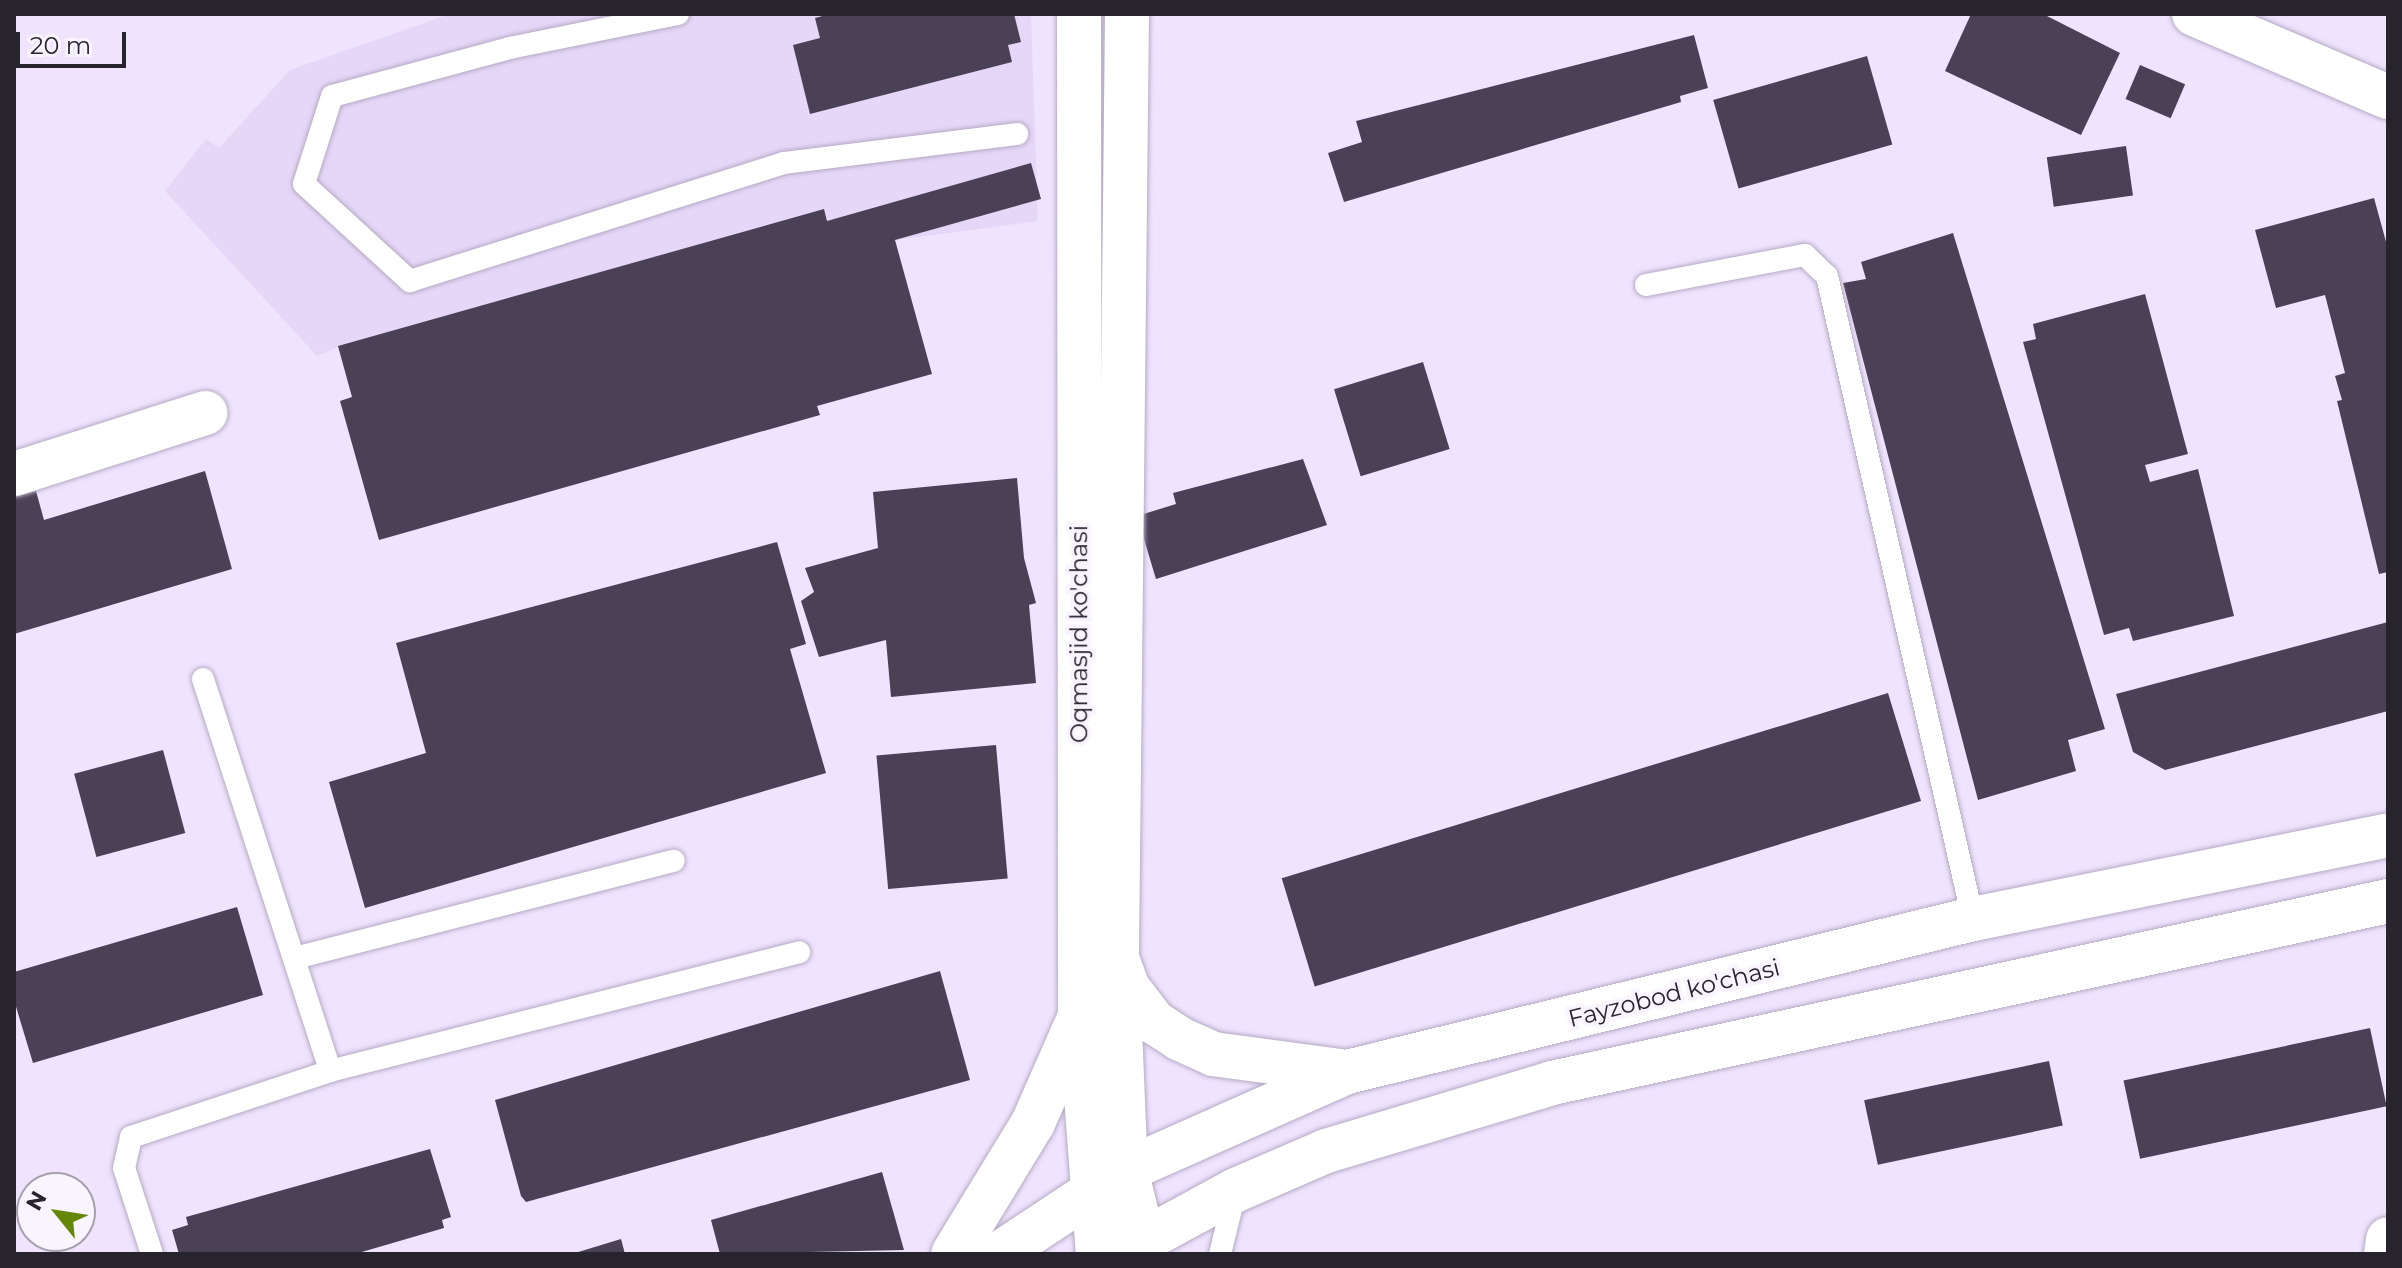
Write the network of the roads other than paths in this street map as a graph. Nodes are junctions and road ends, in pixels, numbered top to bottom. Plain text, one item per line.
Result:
1 (678, 14) edge
2 (1079, 14) edge
3 (1127, 14) edge
4 (2218, 19) edge
5 (2388, 97) edge
6 (1017, 134) dead end
7 (1646, 285) dead end
8 (205, 413) dead end
9 (14, 474) edge
10 (203, 679) dead end
11 (2388, 835) edge
12 (674, 861) dead end
13 (2388, 901) edge
14 (1973, 919) junction
15 (799, 952) dead end
16 (295, 958) junction
17 (1117, 958) junction
18 (1080, 1016) junction
19 (330, 1071) junction
20 (1347, 1072) junction
21 (1110, 1181) junction
22 (1236, 1190) junction
23 (2388, 1239) edge
24 (1131, 1247) edge
25 (152, 1254) edge
26 (953, 1254) edge
27 (999, 1254) edge
28 (1098, 1254) edge
29 (1220, 1254) edge
30 (2386, 1254) edge

1 - 6 lane
2 - 18 main road, Oqmasjid ko'chasi
3 - 17 main road, Oqmasjid ko'chasi
4 - 5 main road
7 - 14 lane
8 - 9 main road
10 - 16 lane
11 - 14 main road, Fayzobod ko'chasi
12 - 16 lane
13 - 22 main road
14 - 20 main road, Fayzobod ko'chasi
15 - 19 lane
16 - 19 lane
17 - 20 main road
17 - 21 main road, Oqmasjid ko'chasi
18 - 21 main road, Oqmasjid ko'chasi
18 - 26 main road
19 - 25 lane
20 - 21 main road, Fayzobod ko'chasi
21 - 24 main road, Oqmasjid ko'chasi
21 - 27 main road, Fayzobod ko'chasi
21 - 28 main road, Oqmasjid ko'chasi
22 - 24 main road
22 - 29 lane
23 - 30 main road

